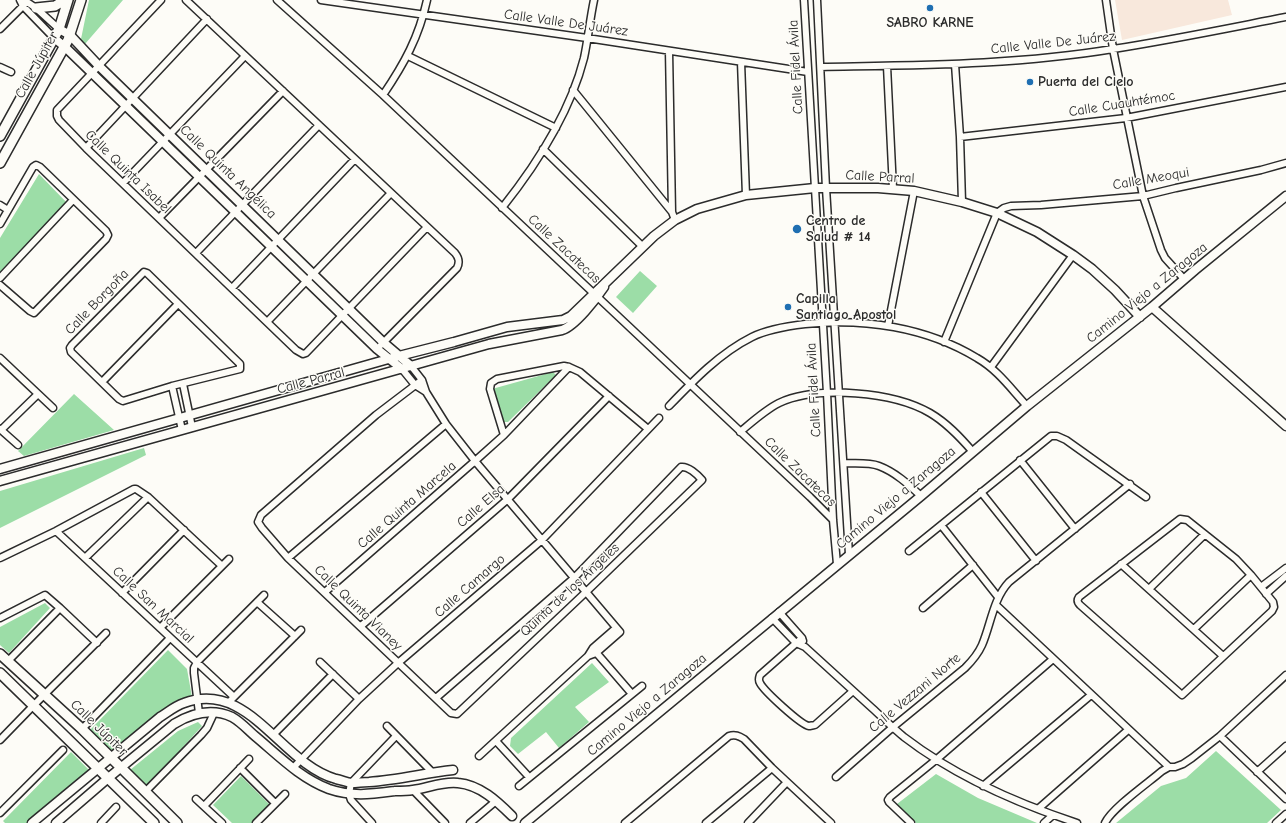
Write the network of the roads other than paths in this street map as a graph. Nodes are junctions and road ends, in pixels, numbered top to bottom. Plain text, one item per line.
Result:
1 (67, 0) edge
2 (81, 0) edge
3 (161, 0) edge
4 (186, 0) edge
5 (277, 0) edge
6 (321, 0) edge
7 (427, 0) edge
8 (594, 0) edge
9 (804, 0) edge
10 (817, 0) edge
11 (1106, 0) edge
12 (24, 2) edge
13 (36, 8) junction
14 (424, 14) junction
15 (1286, 17) edge
16 (207, 20) junction
17 (0, 29) edge
18 (59, 29) junction
19 (70, 35) junction
20 (54, 38) junction
21 (587, 38) junction
22 (64, 46) junction
23 (1113, 50) junction
24 (669, 51) junction
25 (245, 56) junction
26 (408, 56) junction
27 (741, 62) junction
28 (955, 64) junction
29 (99, 66) junction
30 (886, 66) junction
31 (0, 67) edge
32 (821, 67) junction
33 (11, 72) dead end
34 (808, 72) junction
35 (92, 73) junction
36 (1286, 87) edge
37 (573, 90) junction
38 (283, 91) junction
39 (383, 95) junction
40 (133, 98) junction
41 (126, 106) junction
42 (1126, 118) junction
43 (319, 125) junction
44 (556, 128) junction
45 (170, 134) junction
46 (0, 136) edge
47 (960, 137) junction
48 (163, 142) junction
49 (86, 148) junction
50 (543, 149) junction
51 (355, 158) junction
52 (0, 162) edge
53 (1286, 163) edge
54 (206, 170) junction
55 (200, 177) junction
56 (123, 183) junction
57 (815, 188) junction
58 (826, 188) junction
59 (893, 189) junction
60 (914, 191) junction
61 (391, 193) junction
62 (746, 195) junction
63 (1142, 196) junction
64 (1286, 196) edge
65 (73, 200) junction
66 (962, 202) junction
67 (0, 205) edge
68 (242, 205) junction
69 (502, 208) junction
70 (8, 210) junction
71 (236, 212) junction
72 (672, 212) junction
73 (997, 213) junction
74 (2, 216) edge
75 (159, 218) junction
76 (676, 220) junction
77 (0, 224) edge
78 (427, 227) junction
79 (278, 239) junction
80 (271, 246) junction
81 (642, 246) junction
82 (196, 253) junction
83 (1073, 255) junction
84 (313, 274) junction
85 (0, 278) edge
86 (1184, 278) junction
87 (307, 281) junction
88 (0, 285) edge
89 (232, 288) junction
90 (596, 295) junction
91 (178, 304) junction
92 (1152, 307) junction
93 (349, 308) junction
94 (342, 315) junction
95 (1140, 317) junction
96 (267, 322) junction
97 (823, 322) junction
98 (835, 322) junction
99 (888, 326) junction
100 (944, 342) junction
101 (384, 343) junction
102 (377, 349) junction
103 (399, 356) junction
104 (0, 358) edge
105 (390, 359) junction
106 (411, 366) junction
107 (569, 367) junction
108 (991, 367) junction
109 (402, 369) junction
110 (422, 380) junction
111 (102, 382) junction
112 (183, 384) junction
113 (690, 384) junction
114 (415, 385) junction
115 (172, 386) junction
116 (426, 392) junction
117 (827, 393) junction
118 (838, 393) junction
119 (38, 394) junction
120 (609, 396) junction
121 (669, 406) dead end
122 (1027, 406) junction
123 (53, 408) dead end
124 (190, 415) junction
125 (180, 418) junction
126 (659, 418) dead end
127 (446, 424) junction
128 (1286, 426) edge
129 (192, 427) junction
130 (648, 429) junction
131 (1, 430) edge
132 (182, 430) junction
133 (740, 432) junction
134 (504, 435) junction
135 (18, 445) dead end
136 (973, 452) junction
137 (1020, 460) junction
138 (475, 461) junction
139 (844, 463) junction
140 (0, 470) edge
141 (0, 481) edge
142 (1130, 484) junction
143 (981, 492) junction
144 (921, 496) junction
145 (1146, 496) dead end
146 (148, 497) junction
147 (508, 499) junction
148 (832, 520) junction
149 (941, 525) junction
150 (1076, 529) junction
151 (184, 530) junction
152 (56, 531) junction
153 (1204, 535) junction
154 (542, 540) junction
155 (909, 551) dead end
156 (849, 554) junction
157 (0, 558) edge
158 (85, 558) junction
159 (288, 558) junction
160 (229, 559) dead end
161 (1036, 561) junction
162 (837, 564) junction
163 (1121, 564) junction
164 (973, 565) junction
165 (222, 566) junction
166 (1286, 568) edge
167 (1251, 575) junction
168 (1286, 576) edge
169 (574, 578) junction
170 (1261, 587) junction
171 (1149, 590) junction
172 (325, 592) junction
173 (586, 592) junction
174 (122, 593) junction
175 (1266, 594) junction
176 (264, 596) dead end
177 (998, 597) junction
178 (257, 602) junction
179 (996, 605) junction
180 (60, 608) junction
181 (923, 608) dead end
182 (779, 612) junction
183 (0, 618) edge
184 (772, 618) junction
185 (360, 626) junction
186 (160, 628) junction
187 (1194, 629) junction
188 (301, 630) dead end
189 (106, 633) dead end
190 (295, 636) junction
191 (170, 638) junction
192 (802, 638) junction
193 (96, 643) junction
194 (796, 643) junction
195 (805, 647) junction
196 (594, 651) junction
197 (0, 654) edge
198 (1223, 656) junction
199 (1053, 659) junction
200 (8, 661) junction
201 (197, 662) junction
202 (320, 662) dead end
203 (398, 663) junction
204 (0, 673) edge
205 (333, 674) junction
206 (1286, 675) edge
207 (642, 686) dead end
208 (853, 691) junction
209 (632, 694) junction
210 (44, 695) junction
211 (1091, 695) junction
212 (436, 698) junction
213 (197, 699) junction
214 (359, 699) junction
215 (231, 700) junction
216 (33, 706) junction
217 (199, 713) junction
218 (214, 713) junction
219 (451, 713) joint
220 (387, 726) dead end
221 (893, 727) junction
222 (82, 729) junction
223 (1128, 730) junction
224 (273, 734) junction
225 (396, 736) junction
226 (1220, 736) junction
227 (0, 740) edge
228 (496, 741) junction
229 (1286, 746) edge
230 (62, 750) dead end
231 (478, 756) dead end
232 (110, 758) junction
233 (249, 759) dead end
234 (937, 759) junction
235 (301, 760) junction
236 (1169, 767) junction
237 (120, 768) junction
238 (240, 768) junction
239 (293, 768) junction
240 (772, 768) junction
241 (98, 769) junction
242 (453, 770) dead end
243 (432, 772) junction
244 (1256, 772) junction
245 (529, 777) junction
246 (836, 777) dead end
247 (107, 778) junction
248 (787, 782) junction
249 (351, 783) junction
250 (519, 786) dead end
251 (983, 786) junction
252 (413, 790) junction
253 (146, 792) junction
254 (285, 794) dead end
255 (348, 794) junction
256 (196, 799) dead end
257 (1286, 799) edge
258 (496, 801) junction
259 (275, 803) junction
260 (204, 806) junction
261 (116, 807) dead end
262 (1038, 809) junction
263 (0, 813) edge
264 (1286, 814) edge
265 (1053, 815) junction
266 (512, 816) dead end
267 (826, 818) junction
268 (32, 823) edge
269 (56, 823) edge
270 (101, 823) edge
271 (154, 823) edge
272 (177, 823) edge
273 (222, 823) edge
274 (256, 823) edge
275 (372, 823) edge
276 (445, 823) edge
277 (470, 823) edge
278 (525, 823) edge
279 (625, 823) edge
280 (706, 823) edge
281 (748, 823) edge
282 (821, 823) edge
283 (831, 823) edge
284 (912, 823) edge
285 (1044, 823) edge
286 (1077, 823) edge
287 (1105, 823) edge
288 (1276, 823) edge

1 - 13 main road
1 - 18 main road, Calle Júpiter
2 - 19 main road, Calle Júpiter
3 - 29 street, Calle Quinta Isabel
4 - 16 street
5 - 39 street, Calle Zacatecas
6 - 14 street, Calle Valle De Juárez
7 - 14 street
8 - 21 street
9 - 34 street, Calle Fidel Ávila
10 - 32 street, Calle Fidel Ávila
11 - 23 street
12 - 13 street, Calle Quinta Angélica
12 - 17 street
12 - 20 street, Calle Quinta Angélica
13 - 18 street, Calle Quinta Angélica
14 - 21 street, Calle Valle De Juárez
14 - 26 street
15 - 23 street, Calle Valle De Juárez
16 - 25 street
16 - 40 street
18 - 19 street, Calle Quinta Angélica
18 - 20 main road, Calle Júpiter
19 - 22 main road, Calle Júpiter
19 - 29 street, Calle Quinta Angélica
20 - 22 street, Calle Quinta Angélica
20 - 46 main road, Calle Júpiter
21 - 24 street, Calle Valle De Juárez
21 - 37 street
22 - 35 street, Calle Quinta Angélica
22 - 52 main road, Calle Júpiter
23 - 28 street, Calle Valle De Juárez
23 - 42 street
24 - 27 street, Calle Valle De Juárez
24 - 72 street
25 - 38 street
25 - 45 street
26 - 39 street
26 - 44 street
27 - 34 street, Calle Valle De Juárez
27 - 62 street
28 - 30 street, Calle Valle De Juárez
28 - 47 street
29 - 35 street, Calle Quinta Isabel
29 - 40 street, Calle Quinta Angélica
30 - 32 street, Calle Valle De Juárez
30 - 59 street
31 - 33 street
32 - 58 street, Calle Fidel Ávila
34 - 57 street, Calle Fidel Ávila
35 - 41 street, Calle Quinta Angélica
35 - 49 street, Calle Quinta Isabel
36 - 42 street, Calle Cuauhtémoc
37 - 44 street
37 - 72 street
38 - 43 street
38 - 54 street
39 - 69 street, Calle Zacatecas
40 - 41 street
40 - 45 street, Calle Quinta Angélica
41 - 48 street, Calle Quinta Angélica
41 - 49 street
42 - 47 street, Calle Cuauhtémoc
42 - 63 street
43 - 51 street
43 - 68 street
44 - 50 street
45 - 48 street
45 - 54 street, Calle Quinta Angélica
47 - 66 street
48 - 55 street, Calle Quinta Angélica
48 - 56 street
49 - 56 street, Calle Quinta Isabel
50 - 69 street
50 - 81 street
51 - 61 street
51 - 79 street
53 - 63 street, Calle Meoqui
54 - 55 street
54 - 68 street, Calle Quinta Angélica
55 - 71 street, Calle Quinta Angélica
55 - 75 street
56 - 75 street, Calle Quinta Isabel
57 - 58 street, Calle Parral
57 - 62 street, Calle Parral
57 - 97 street, Calle Fidel Ávila
58 - 59 street, Calle Parral
58 - 98 street, Calle Fidel Ávila
59 - 60 street, Calle Parral
60 - 66 street, Calle Parral
60 - 99 street
61 - 78 street
61 - 84 street
62 - 76 street, Calle Parral
63 - 73 street, Calle Meoqui
63 - 86 street
64 - 86 street, Camino Viejo a Zaragoza
65 - 70 street
65 - 85 street
65 - 88 street
66 - 73 street, Calle Parral
67 - 70 street
68 - 71 street
68 - 79 street, Calle Quinta Angélica
69 - 90 street, Calle Zacatecas
70 - 74 street
71 - 80 street, Calle Quinta Angélica
71 - 82 street
72 - 76 street
73 - 83 street, Calle Parral
73 - 100 street
74 - 77 street
75 - 82 street, Calle Quinta Isabel
76 - 81 street, Calle Parral
78 - 93 street
78 - 101 street
79 - 80 street
79 - 84 street, Calle Quinta Angélica
80 - 87 street, Calle Quinta Angélica
80 - 89 street
81 - 90 street, Calle Parral
82 - 89 street, Calle Quinta Isabel
83 - 95 street, Calle Parral
83 - 108 street
84 - 87 street
84 - 93 street, Calle Quinta Angélica
86 - 92 street, Camino Viejo a Zaragoza
87 - 94 street, Calle Quinta Angélica
87 - 96 street
89 - 96 street, Calle Quinta Isabel
90 - 103 street, Calle Parral
90 - 106 street, Calle Parral
90 - 113 street, Calle Zacatecas
91 - 111 street
91 - 111 street, Calle Borgoña
91 - 112 street, Calle Borgoña
92 - 95 street, Camino Viejo a Zaragoza
92 - 128 street
93 - 94 street
93 - 101 street, Calle Quinta Angélica
94 - 96 street, Calle Quinta Isabel
94 - 102 street, Calle Quinta Angélica
95 - 122 street, Camino Viejo a Zaragoza
97 - 98 street
97 - 113 street
97 - 117 street, Calle Fidel Ávila
98 - 99 street
98 - 118 street, Calle Fidel Ávila
99 - 100 street
100 - 108 street
101 - 102 street
101 - 103 street, Calle Quinta Angélica
102 - 105 street, Calle Quinta Angélica
103 - 105 street, Calle Parral
103 - 106 street, Calle Quinta Angélica
104 - 119 street
105 - 109 street, Calle Quinta Angélica
105 - 124 street, Calle Parral
106 - 109 street, Calle Parral
106 - 110 street
107 - 120 street
107 - 134 street, Calle Quinta Marcela
107 - 134 street
108 - 122 street
109 - 114 street
109 - 129 street, Calle Parral
110 - 114 street
110 - 116 street
111 - 115 street, Calle Borgoña
112 - 115 street, Calle Borgoña
112 - 124 street
113 - 121 street
113 - 133 street, Calle Zacatecas
114 - 116 street
114 - 159 street, Calle Quinta Vianey
115 - 125 street
116 - 127 street
117 - 118 street
117 - 133 street
117 - 148 street, Calle Fidel Ávila
118 - 136 street
118 - 139 street, Calle Fidel Ávila
119 - 123 street
119 - 131 street
120 - 130 street
120 - 147 street, Calle Elsa
122 - 136 street, Camino Viejo a Zaragoza
124 - 125 street, Calle Parral
124 - 129 street
125 - 132 street
125 - 140 street, Calle Parral
126 - 130 street, Calle Camargo
127 - 138 street
127 - 159 street
129 - 132 street, Calle Parral
130 - 154 street, Calle Camargo
131 - 135 street
132 - 141 street, Calle Parral
133 - 148 street, Calle Zacatecas
134 - 138 street, Calle Quinta Marcela
136 - 144 street, Camino Viejo a Zaragoza
137 - 142 street
137 - 143 street
137 - 150 street
138 - 147 street
138 - 172 street, Calle Quinta Marcela
139 - 144 street
139 - 156 street, Calle Fidel Ávila
142 - 145 street
142 - 150 street, Calle Vezzani Norte
143 - 149 street
143 - 161 street
144 - 156 street, Camino Viejo a Zaragoza
146 - 151 street
146 - 152 street
146 - 158 street
147 - 154 street
147 - 185 street, Calle Elsa
148 - 162 street, Calle Fidel Ávila
149 - 155 street
149 - 164 street
150 - 161 street, Calle Vezzani Norte
151 - 165 street
151 - 174 street
152 - 157 street
152 - 158 street, Calle San Marcial
153 - 163 street
153 - 167 street
153 - 171 street
154 - 169 street
154 - 203 street, Calle Camargo
156 - 162 street, Camino Viejo a Zaragoza
158 - 174 street, Calle San Marcial
159 - 172 street, Calle Quinta Vianey
160 - 165 street
161 - 177 street, Calle Vezzani Norte
162 - 182 street, Camino Viejo a Zaragoza
163 - 171 street
163 - 198 street
164 - 177 street
164 - 181 street
165 - 186 street
166 - 170 street
167 - 170 street
167 - 187 street
168 - 175 street
169 - 173 street
169 - 173 street, Quinta de los Ángeles
169 - 212 street, Quinta de los Ángeles
170 - 175 street
171 - 187 street
172 - 185 street, Calle Quinta Vianey
173 - 196 street
173 - 219 street, Quinta de los Ángeles
174 - 186 street, Calle San Marcial
175 - 198 street
176 - 178 street
177 - 179 street, Calle Vezzani Norte
178 - 190 street
178 - 201 street
179 - 199 street
179 - 221 street, Calle Vezzani Norte
180 - 183 street
180 - 193 street
180 - 200 street
182 - 184 street, Camino Viejo a Zaragoza
182 - 192 street
184 - 194 street
184 - 278 street, Camino Viejo a Zaragoza
185 - 203 street, Calle Quinta Vianey
186 - 191 street, Calle San Marcial
187 - 198 street
188 - 190 street
189 - 193 street
190 - 215 street
191 - 201 street, Calle San Marcial
191 - 222 street
192 - 194 street
192 - 195 street
193 - 210 street
194 - 195 street
194 - 208 street
195 - 208 street
196 - 209 street
196 - 228 street
197 - 200 main road, Calle Júpiter
199 - 211 street
199 - 234 street
200 - 210 main road, Calle Júpiter
201 - 213 street
201 - 215 street, Calle San Marcial
202 - 205 street
203 - 212 street, Calle Quinta Vianey
203 - 214 street, Calle Camargo
204 - 216 main road
205 - 214 street
205 - 224 street
206 - 226 street
207 - 209 street
208 - 221 street
209 - 245 street
210 - 216 street
210 - 222 main road, Calle Júpiter
211 - 223 street
211 - 251 street
212 - 219 street, Calle Quinta Vianey
213 - 215 street
213 - 217 street
213 - 232 street
214 - 235 street, Calle Camargo
215 - 224 street
216 - 227 street
216 - 241 main road
217 - 218 street
217 - 237 street
218 - 239 street
218 - 253 street
220 - 225 street
221 - 234 street
221 - 246 street, Calle Vezzani Norte
222 - 232 main road, Calle Júpiter
223 - 236 street
223 - 262 street
224 - 235 street
225 - 243 street
225 - 249 street
226 - 236 street
226 - 244 street
228 - 231 street
228 - 245 street
229 - 244 street
230 - 263 street
232 - 237 main road, Calle Júpiter
232 - 241 street
233 - 238 street
234 - 251 street
234 - 284 street
235 - 239 street, Calle Camargo
235 - 249 street
236 - 287 street
237 - 247 street
237 - 253 main road, Calle Júpiter
238 - 259 street
238 - 260 street
239 - 255 street
240 - 248 street
240 - 279 street
240 - 280 street
241 - 247 main road
241 - 268 street
242 - 243 street
243 - 249 street
244 - 257 street
245 - 250 street
247 - 269 street
247 - 271 main road
248 - 267 street
248 - 281 street
249 - 255 street
251 - 262 street
252 - 255 street
252 - 258 street
252 - 276 street
253 - 272 main road, Calle Júpiter
254 - 259 street
255 - 275 street
256 - 260 street
258 - 266 street
258 - 277 street
259 - 274 street
260 - 273 street
261 - 270 street
262 - 265 street
264 - 288 street
265 - 285 street
265 - 286 street
267 - 282 street
267 - 283 street

